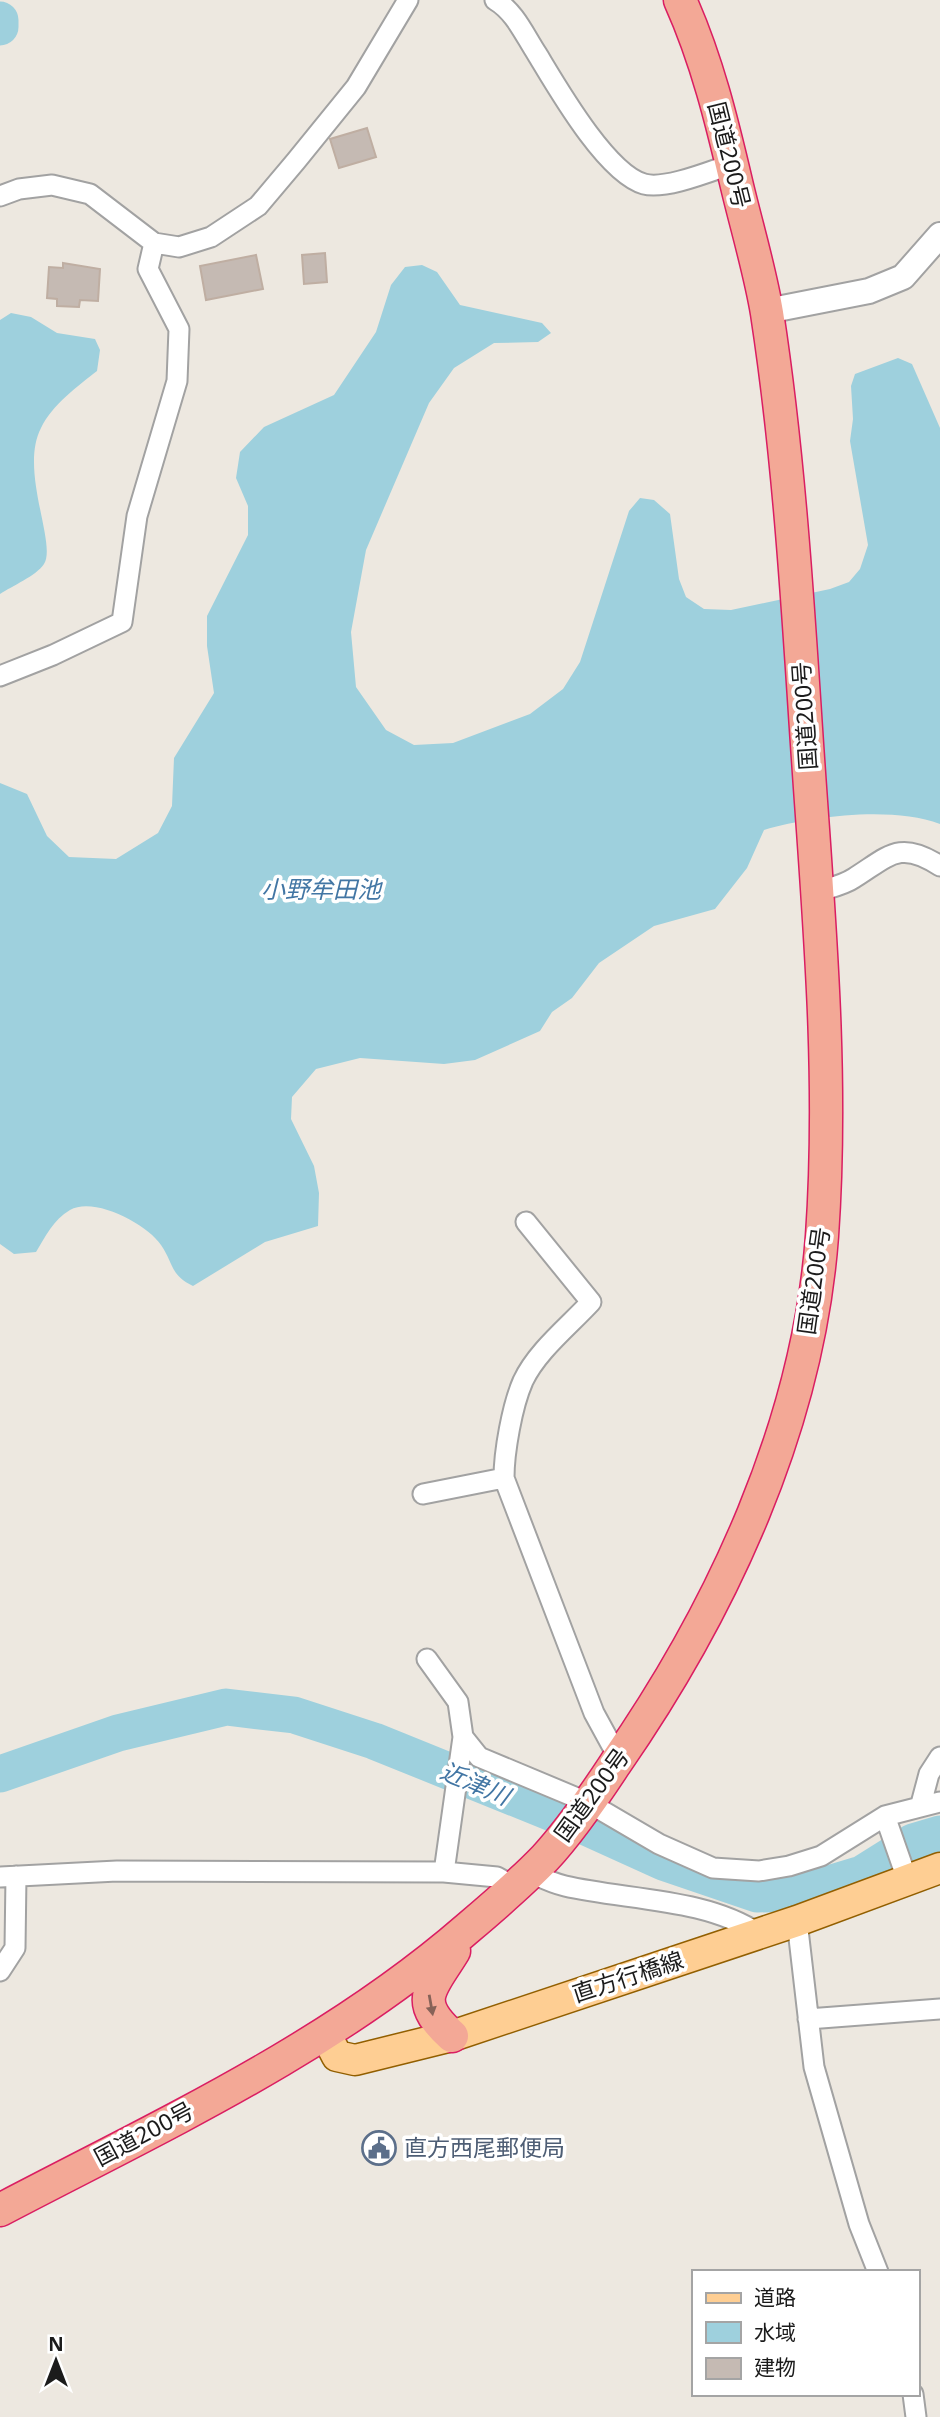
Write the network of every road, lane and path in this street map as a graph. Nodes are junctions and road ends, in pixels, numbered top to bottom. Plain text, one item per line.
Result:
1 (408, 0) edge
2 (495, 0) edge
3 (680, 0) edge
4 (732, 164) junction
5 (0, 196) edge
6 (940, 235) edge
7 (154, 243) junction
8 (767, 311) junction
9 (0, 676) edge
10 (940, 866) edge
11 (816, 882) junction
12 (526, 1222) dead end
13 (503, 1478) junction
14 (423, 1493) dead end
15 (426, 1659) dead end
16 (462, 1746) junction
17 (625, 1751) junction
18 (940, 1757) edge
19 (589, 1803) junction
20 (931, 1803) edge
21 (886, 1820) junction
22 (940, 1868) edge
23 (444, 1872) junction
24 (529, 1872) junction
25 (904, 1872) junction
26 (8, 1876) edge
27 (797, 1921) junction
28 (468, 1929) junction
29 (759, 1934) junction
30 (0, 1970) edge
31 (940, 2009) edge
32 (808, 2019) junction
33 (325, 2033) junction
34 (452, 2036) junction
35 (0, 2210) edge
36 (876, 2270) edge
37 (913, 2396) edge
38 (916, 2417) edge

1 - 7 street
2 - 4 street
3 - 4 highway, 国道200号
4 - 8 highway, 国道200号
5 - 7 street
6 - 8 street
7 - 9 street
8 - 11 highway, 国道200号
10 - 11 street
11 - 17 highway, 国道200号
12 - 13 street
13 - 14 street
13 - 17 street
15 - 16 street
16 - 19 street
16 - 23 street
17 - 19 highway, 国道200号
18 - 20 street
19 - 21 street
19 - 24 highway, 国道200号
20 - 21 street
21 - 25 street
22 - 25 main road, 直方行橋線
23 - 24 street
23 - 26 street
24 - 28 highway, 国道200号
24 - 29 street
25 - 27 main road, 直方行橋線
26 - 30 street
27 - 29 main road, 直方行橋線
27 - 32 street
28 - 33 highway, 国道200号
28 -> 34 highway
29 - 34 main road, 直方行橋線
31 - 32 street
32 - 36 street
33 - 34 main road, 直方行橋線
33 - 35 highway, 国道200号
37 - 38 street

